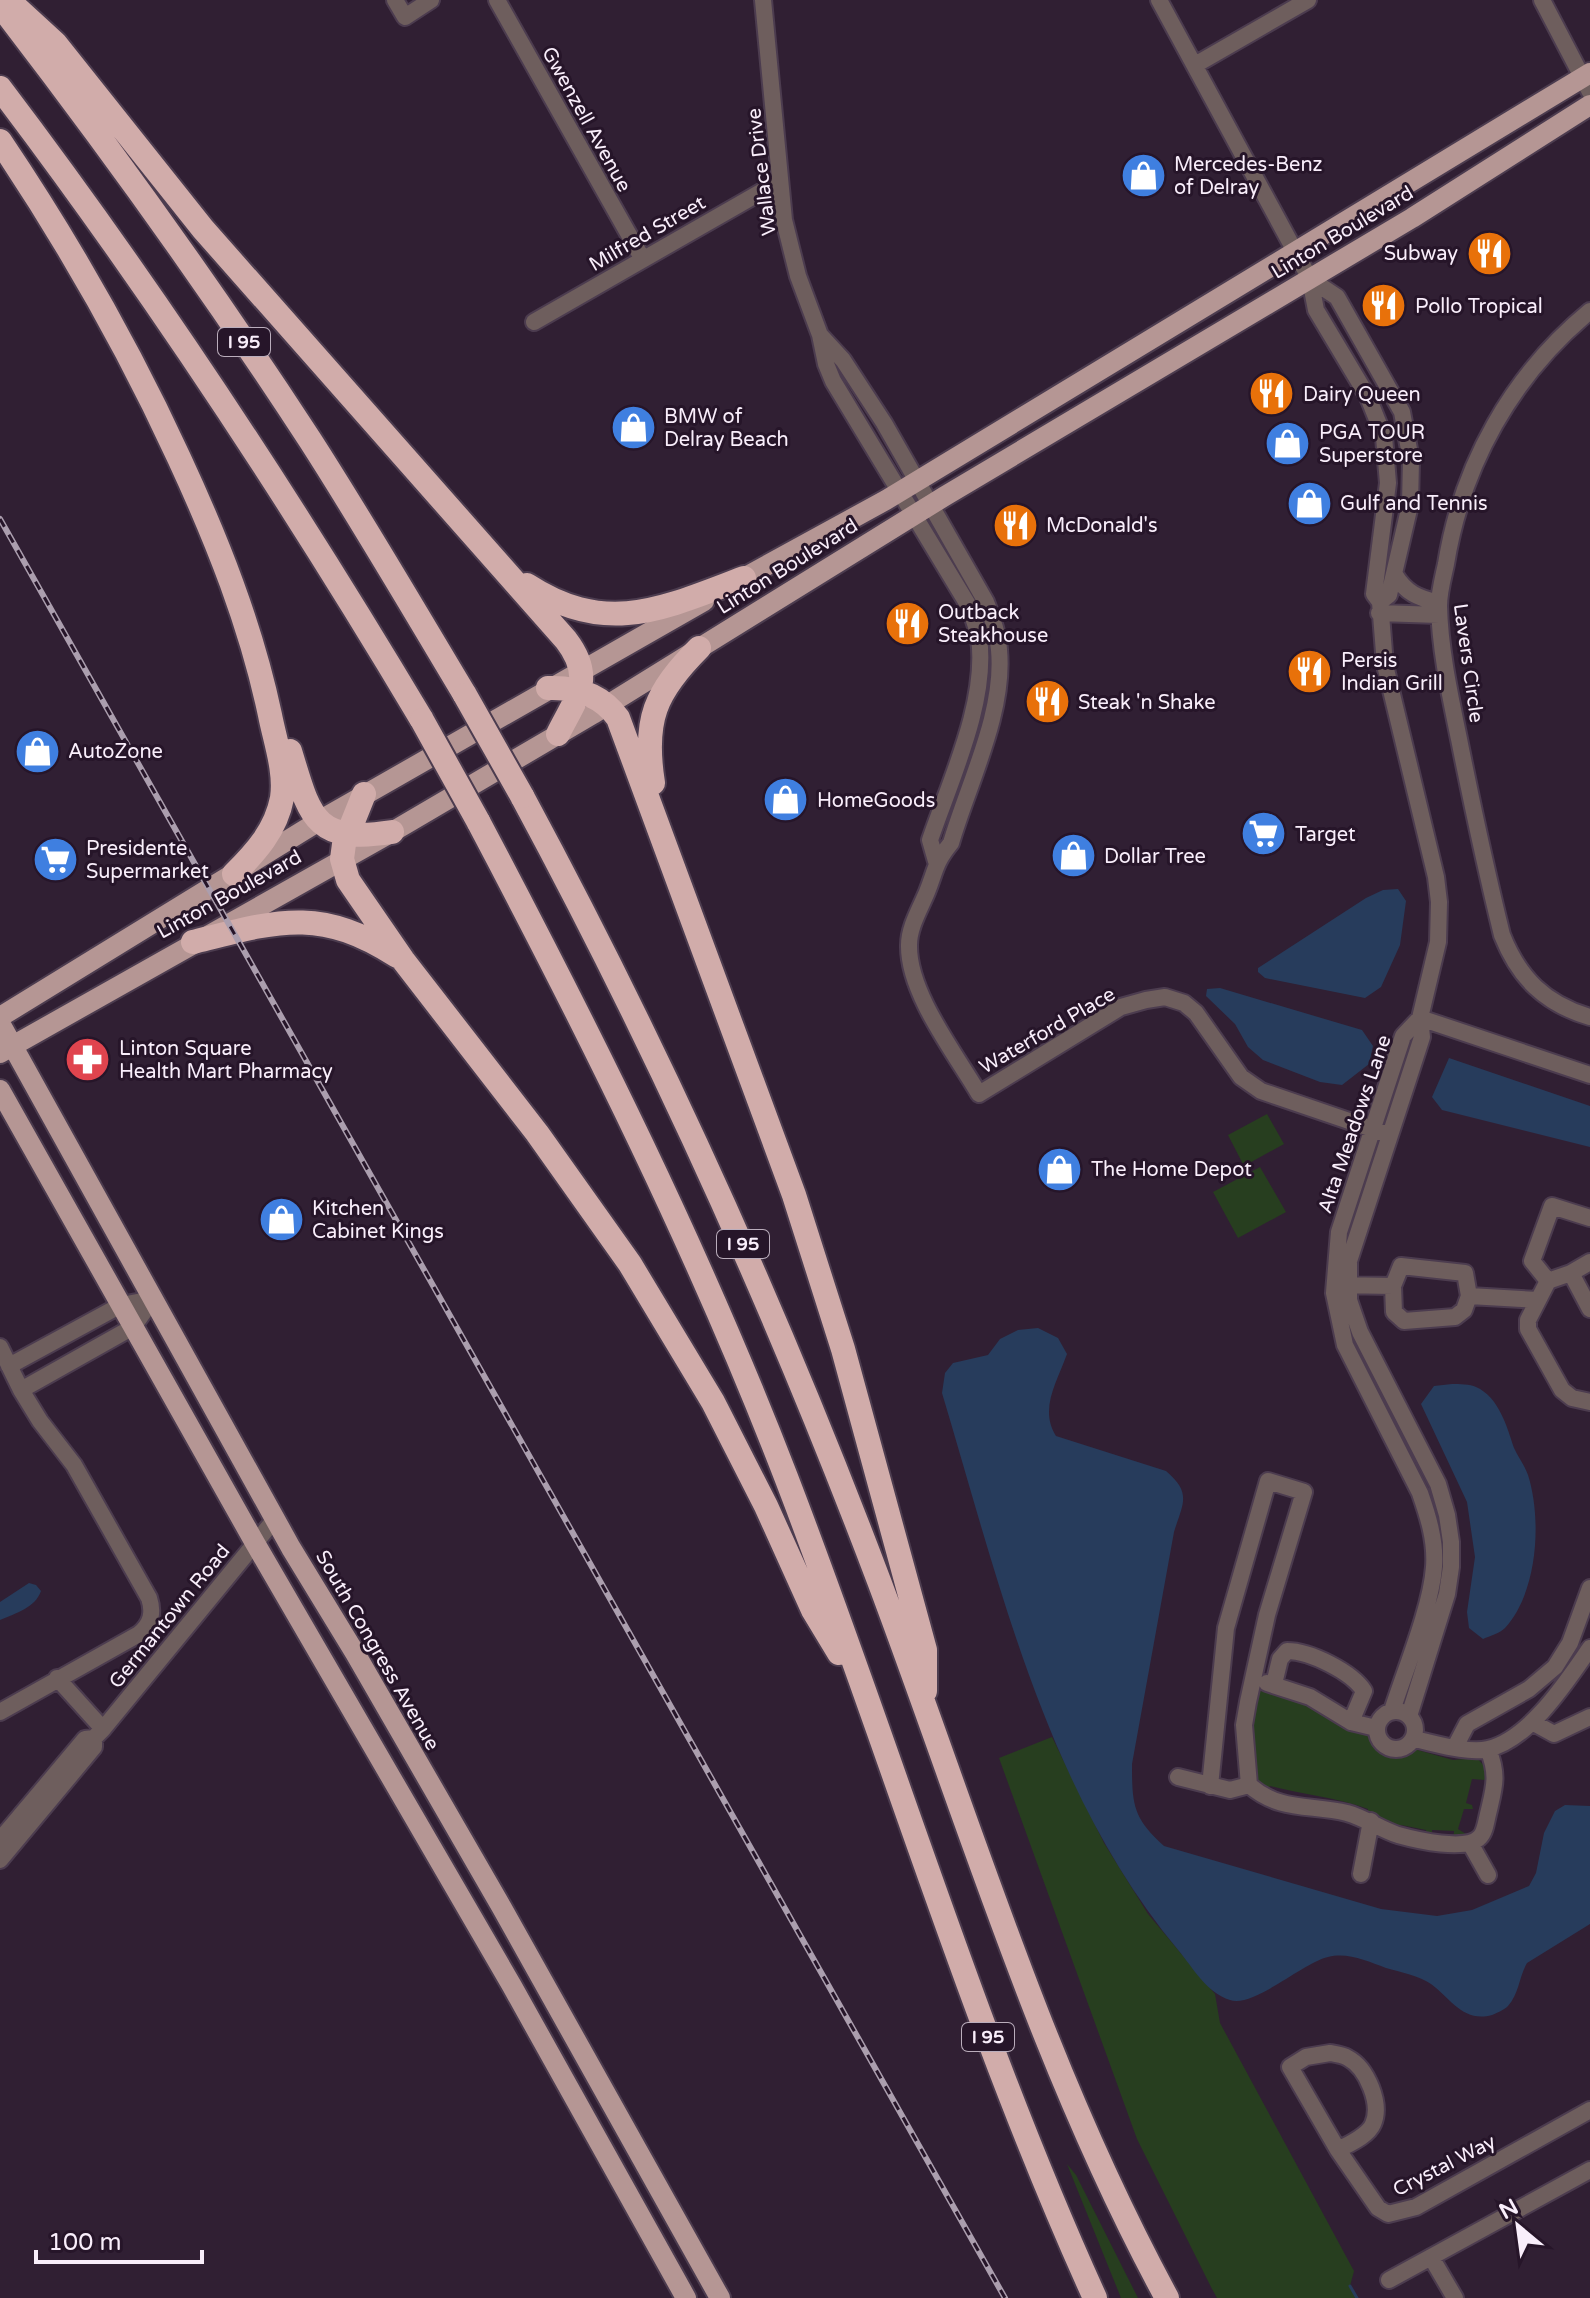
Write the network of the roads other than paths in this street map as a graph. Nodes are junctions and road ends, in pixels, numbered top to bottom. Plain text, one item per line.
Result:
1 (8, 0) edge
2 (395, 0) edge
3 (431, 0) edge
4 (497, 0) edge
5 (763, 0) edge
6 (1159, 0) edge
7 (1308, 0) edge
8 (1542, 0) edge
9 (0, 5) edge
10 (1195, 65) junction
11 (1588, 81) edge
12 (0, 88) edge
13 (1590, 105) edge
14 (0, 141) edge
15 (780, 181) junction
16 (1295, 251) junction
17 (642, 258) junction
18 (1310, 279) junction
19 (1590, 311) edge
20 (534, 322) dead end
21 (908, 486) junction
22 (922, 510) junction
23 (505, 570) junction
24 (1395, 575) junction
25 (744, 578) junction
26 (1380, 607) junction
27 (1439, 609) junction
28 (699, 648) junction
29 (580, 680) junction
30 (263, 682) junction
31 (548, 688) joint
32 (608, 705) junction
33 (558, 734) junction
34 (364, 794) junction
35 (319, 821) junction
36 (659, 825) junction
37 (392, 832) joint
38 (344, 847) junction
39 (234, 874) junction
40 (193, 942) junction
41 (403, 960) junction
42 (0, 1017) edge
43 (1590, 1017) edge
44 (1420, 1018) junction
45 (0, 1023) edge
46 (6, 1049) edge
47 (1590, 1075) edge
48 (0, 1090) edge
49 (1373, 1129) junction
50 (1390, 1135) junction
51 (1590, 1218) edge
52 (1590, 1262) edge
53 (1571, 1273) junction
54 (1548, 1281) junction
55 (1342, 1284) junction
56 (1393, 1286) junction
57 (1469, 1296) junction
58 (153, 1299) junction
59 (1538, 1300) junction
60 (121, 1305) junction
61 (1590, 1309) edge
62 (133, 1327) junction
63 (0, 1347) edge
64 (9, 1366) junction
65 (1381, 1372) junction
66 (1363, 1380) junction
67 (21, 1390) junction
68 (1590, 1402) edge
69 (275, 1519) junction
70 (255, 1543) junction
71 (1590, 1588) edge
72 (1590, 1648) edge
73 (57, 1678) junction
74 (1253, 1681) junction
75 (1274, 1684) junction
76 (868, 1703) junction
77 (924, 1709) junction
78 (1392, 1711) junction
79 (0, 1712) edge
80 (1409, 1716) junction
81 (1590, 1717) edge
82 (1351, 1722) junction
83 (1532, 1722) junction
84 (1376, 1728) junction
85 (99, 1733) junction
86 (1414, 1739) junction
87 (1455, 1747) junction
88 (1488, 1749) junction
89 (66, 1761) junction
90 (415, 1761) junction
91 (393, 1775) junction
92 (1178, 1777) dead end
93 (1249, 1785) junction
94 (1210, 1786) junction
95 (44, 1809) junction
96 (1371, 1821) junction
97 (0, 1840) edge
98 (1470, 1843) junction
99 (0, 1860) edge
100 (1361, 1874) dead end
101 (1488, 1875) dead end
102 (1590, 2110) edge
103 (1338, 2150) junction
104 (1590, 2170) edge
105 (1431, 2257) junction
106 (1389, 2280) dead end
107 (686, 2298) edge
108 (720, 2298) edge
109 (1095, 2298) edge
110 (1167, 2298) edge
111 (1455, 2298) edge

1 - 23 highway
2 - 3 street
4 - 17 street, Gwenzell Avenue
5 - 15 street, Wallace Drive
6 - 10 street
7 - 10 street
8 - 11 street
9 - 77 highway, I 95, bridge
10 - 16 street
11 - 16 main road, Linton Boulevard
12 - 76 highway, I 95, bridge
13 - 18 main road, Linton Boulevard
14 - 30 highway
15 - 17 street, Milfred Street
15 - 21 street, Wallace Drive
16 - 18 street
16 - 21 main road, Linton Boulevard
17 - 20 street, Milfred Street
18 - 22 main road, Linton Boulevard
18 - 24 street
18 - 26 street
19 - 27 street, Lavers Circle
21 - 22 street, Wallace Drive
21 - 25 main road, Linton Boulevard
22 - 28 main road, Linton Boulevard
22 - 49 street, Waterford Place
23 - 25 highway
23 - 29 highway
24 - 26 street
24 - 27 street
25 - 29 main road, Linton Boulevard
26 - 27 street
26 - 44 street
27 - 43 street, Lavers Circle
28 - 32 main road, Linton Boulevard
28 - 36 highway
29 - 31 highway
29 - 32 highway
29 - 33 highway
30 - 35 highway
30 - 39 highway
31 - 34 main road, Linton Boulevard
32 - 33 main road, Linton Boulevard
32 - 36 highway
33 - 37 main road, Linton Boulevard
34 - 35 main road, Linton Boulevard
34 - 38 highway
35 - 38 highway
35 - 39 main road, Linton Boulevard
36 - 77 highway
37 - 38 highway
38 - 40 main road, Linton Boulevard
38 - 41 highway
39 - 42 main road, Linton Boulevard
40 - 41 highway
40 - 46 main road, Linton Boulevard
41 - 76 highway
44 - 47 street
44 - 49 street, Alta Meadows Lane
44 - 50 street, Alta Meadows Lane
45 - 46 main road, South Congress Avenue
46 - 58 main road, South Congress Avenue
48 - 60 main road
49 - 50 street, Waterford Place
49 - 55 street, Alta Meadows Lane
50 - 55 street, Alta Meadows Lane
51 - 54 street
52 - 53 street
53 - 54 street
53 - 61 street
54 - 59 street
55 - 56 street
55 - 65 street, Alta Meadows Lane
55 - 66 street, Alta Meadows Lane
56 - 57 street
56 - 57 street
57 - 59 street
58 - 60 street
58 - 62 street
58 - 69 main road, South Congress Avenue
59 - 68 street
60 - 62 main road
60 - 64 street
62 - 67 street
62 - 70 main road
63 - 64 street
64 - 67 street
65 - 66 street
65 - 80 street, Alta Meadows Lane
66 - 78 street, Alta Meadows Lane
67 - 73 street
69 - 70 street, Germantown Road
69 - 90 main road, South Congress Avenue
70 - 85 street, Germantown Road
70 - 91 main road
71 - 87 street
72 - 83 street
73 - 79 street
73 - 85 street
74 - 75 street
74 - 93 street
74 - 94 street
75 - 82 street
75 - 82 street
76 - 109 highway, I 95
77 - 110 highway, I 95
78 - 80 street
78 - 84 street
80 - 86 street
81 - 83 street
82 - 84 street
83 - 88 street
84 - 86 street
85 - 89 street, Germantown Road
85 - 95 street, Germantown Road
86 - 87 street
87 - 88 street
88 - 98 street
89 - 95 street
89 - 97 street, Germantown Road
90 - 91 street
90 - 108 main road, South Congress Avenue
91 - 107 main road
92 - 94 street
93 - 94 street
93 - 96 street
95 - 99 street, Germantown Road
96 - 98 street
96 - 100 street
98 - 101 street
102 - 103 street, Crystal Way
103 - 103 street, Crystal Way
104 - 105 street
105 - 106 street
105 - 111 street

